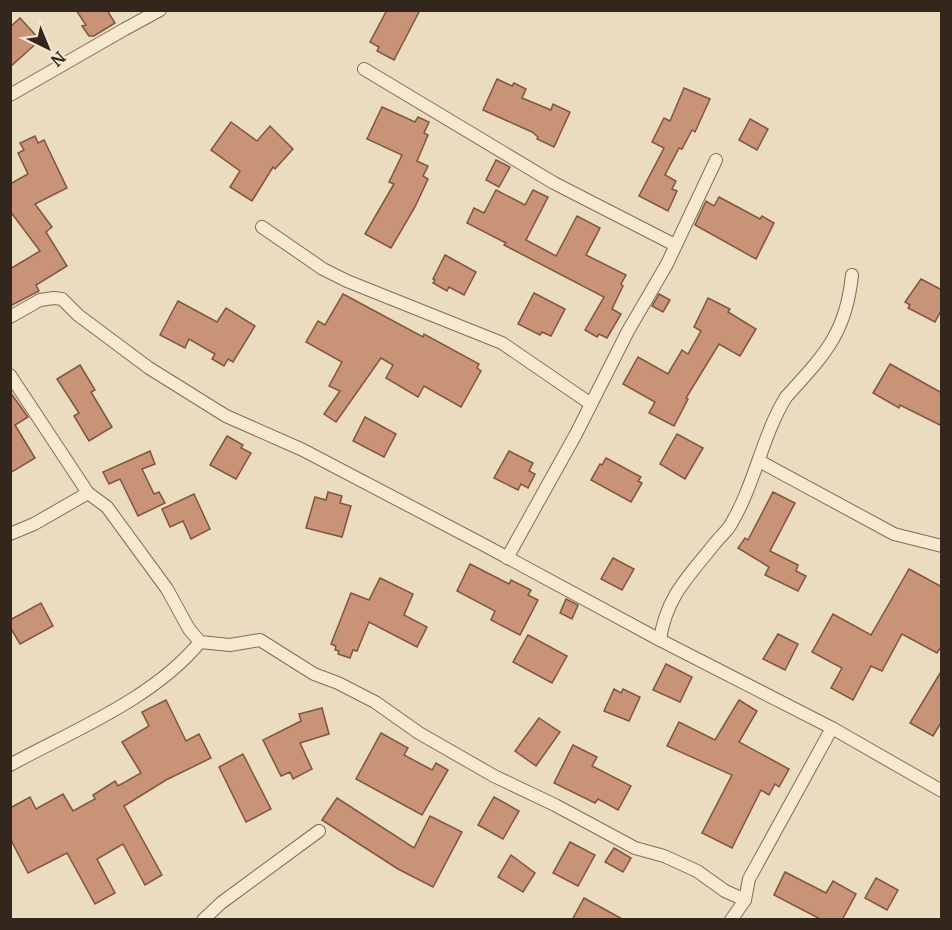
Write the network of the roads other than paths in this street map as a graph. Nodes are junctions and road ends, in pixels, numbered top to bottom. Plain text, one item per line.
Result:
1 (160, 10) edge
2 (364, 69) dead end
3 (10, 95) edge
4 (716, 160) dead end
5 (262, 227) dead end
6 (675, 245) junction
7 (852, 275) dead end
8 (10, 317) edge
9 (10, 375) edge
10 (591, 404) junction
11 (759, 461) junction
12 (88, 493) junction
13 (10, 534) edge
14 (942, 546) edge
15 (507, 558) junction
16 (660, 640) junction
17 (200, 642) junction
18 (832, 728) junction
19 (10, 765) edge
20 (942, 791) edge
21 (319, 831) dead end
22 (745, 900) junction
23 (203, 920) edge
24 (731, 920) edge

1 - 3 street
2 - 6 street
4 - 6 street
5 - 10 street
6 - 10 street
7 - 11 street
8 - 15 street
9 - 12 street
10 - 15 street
11 - 14 street
11 - 16 street
12 - 13 street
12 - 17 street
15 - 16 street
16 - 18 street
17 - 19 street
17 - 22 street
18 - 20 street
18 - 22 street
21 - 23 street
22 - 24 street

